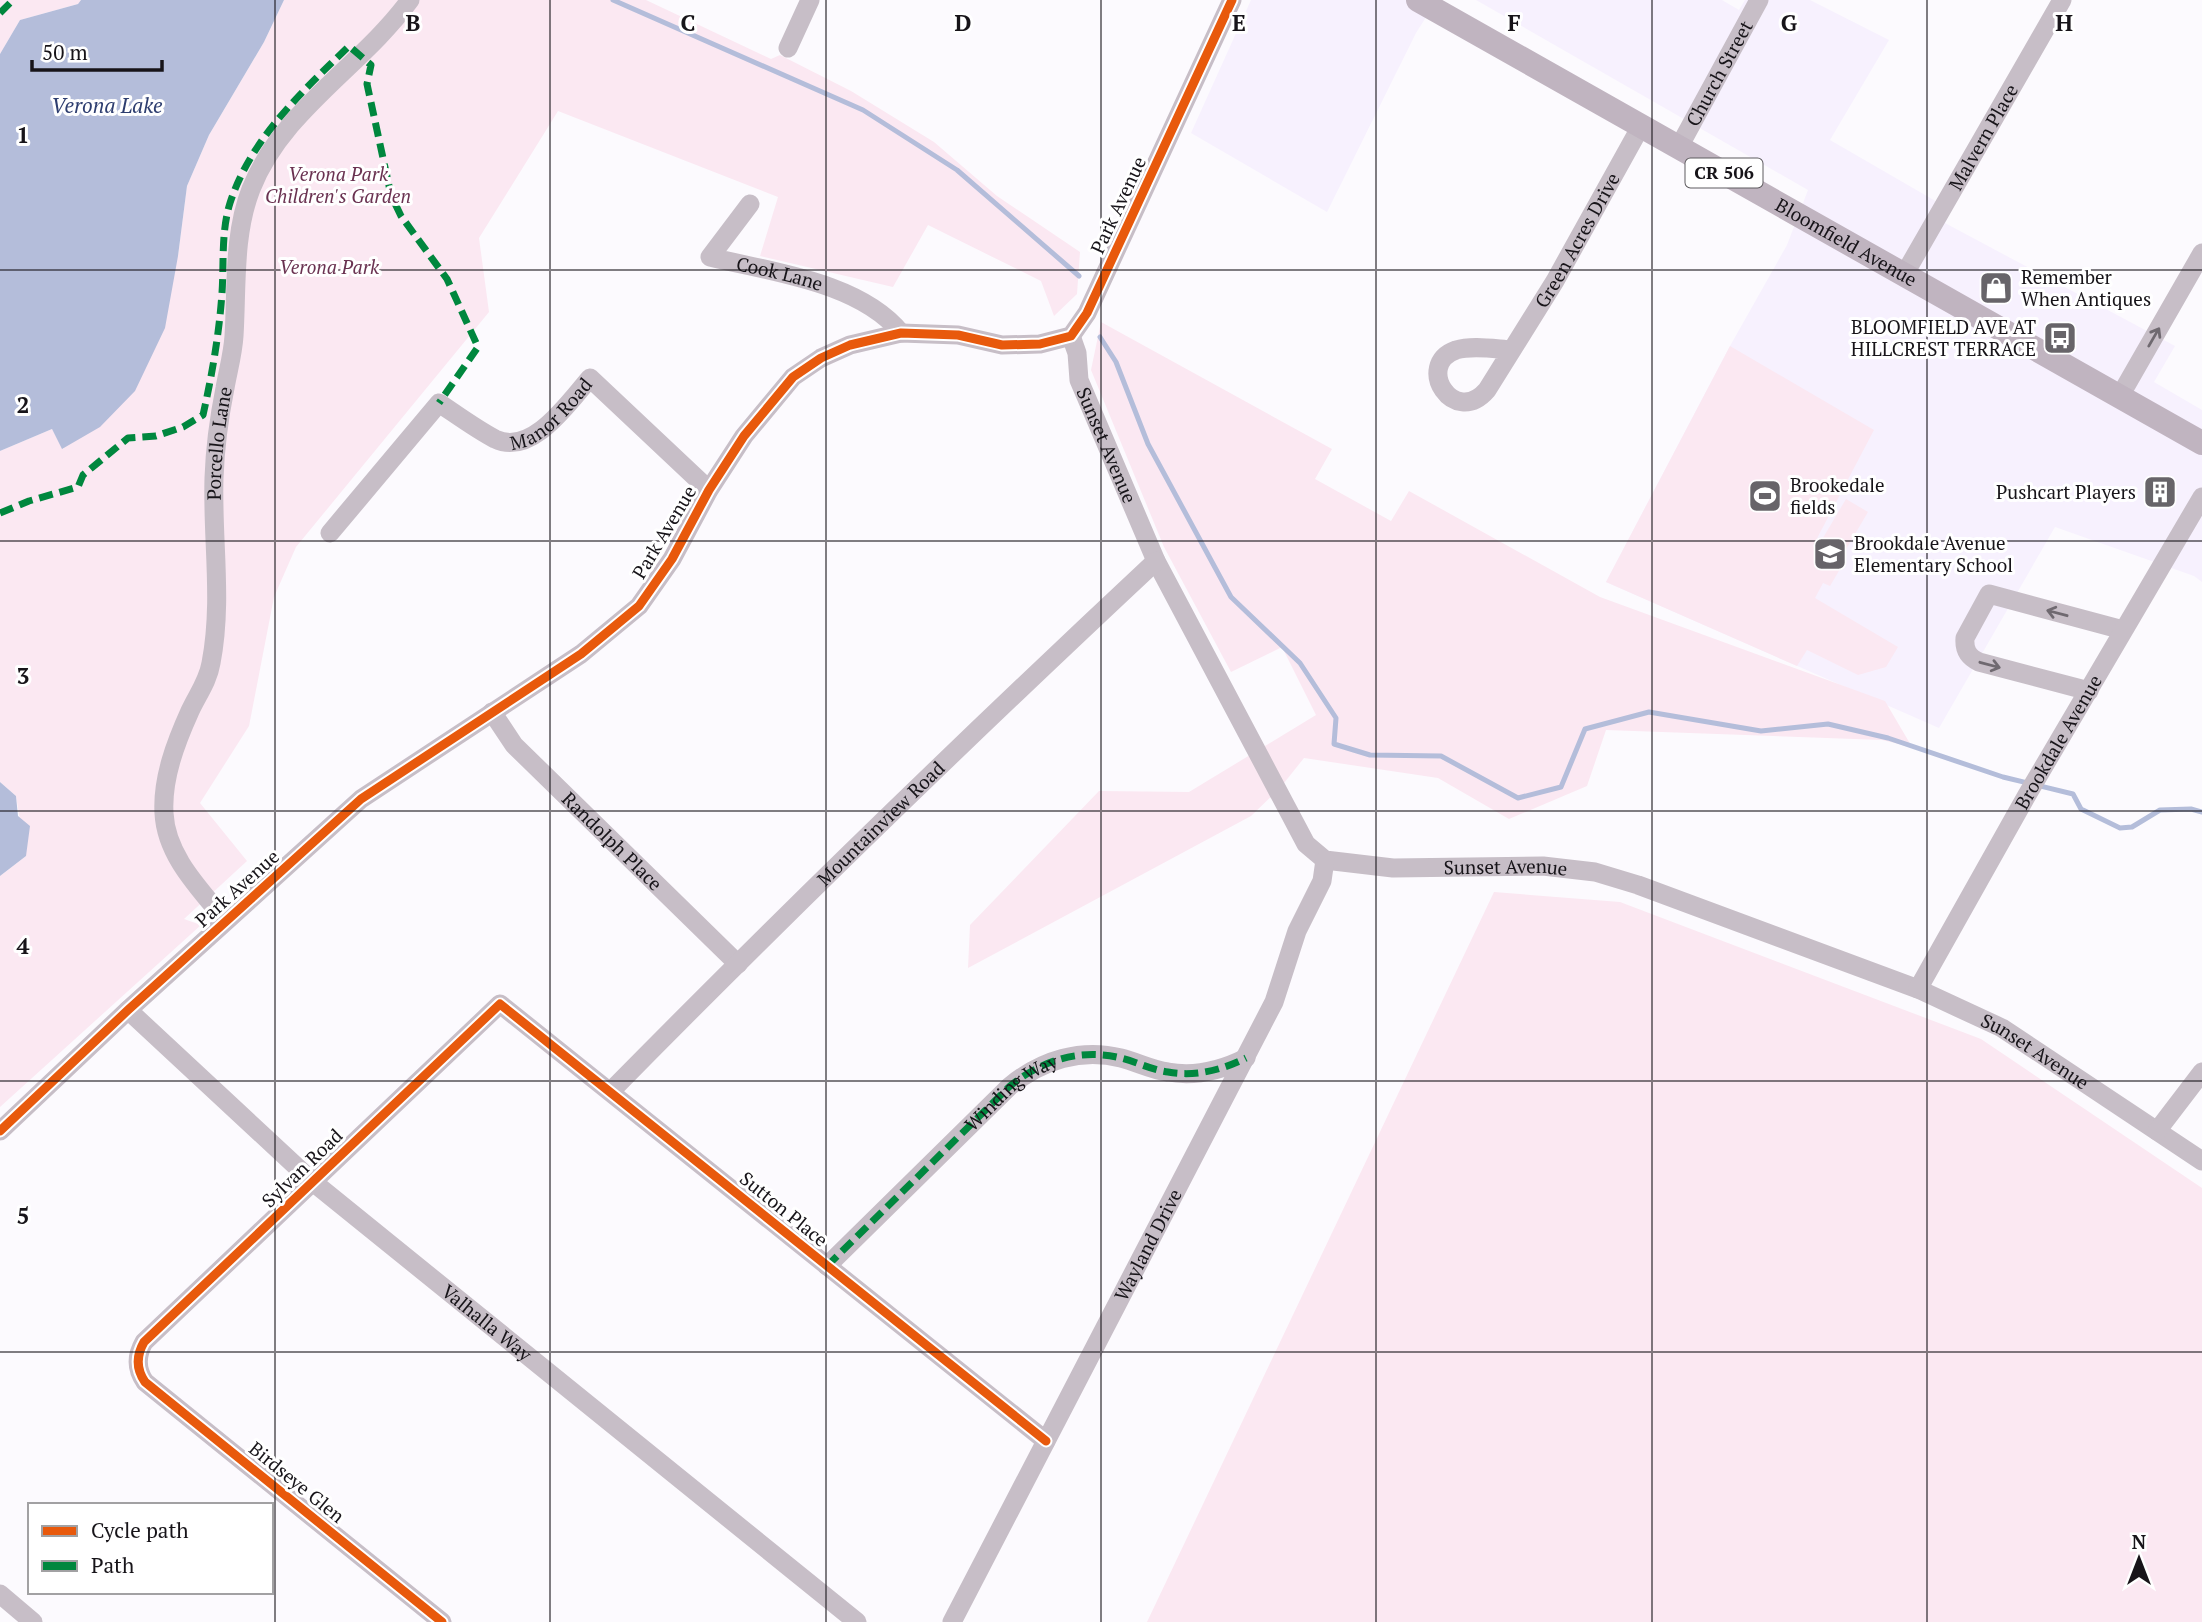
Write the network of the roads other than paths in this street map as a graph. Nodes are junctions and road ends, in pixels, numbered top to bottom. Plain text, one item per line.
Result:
1 (410, 0) edge
2 (810, 0) edge
3 (1232, 0) edge
4 (1418, 0) edge
5 (1759, 0) edge
6 (2062, 0) edge
7 (788, 48) dead end
8 (1642, 126) junction
9 (1679, 147) junction
10 (751, 204) dead end
11 (2202, 253) edge
12 (1904, 275) junction
13 (901, 333) junction
14 (1071, 336) junction
15 (1512, 350) dead end
16 (2120, 397) junction
17 (2202, 443) edge
18 (709, 490) junction
19 (2202, 497) edge
20 (330, 533) dead end
21 (1156, 561) junction
22 (2123, 631) junction
23 (2089, 691) junction
24 (492, 712) junction
25 (1324, 868) junction
26 (226, 921) junction
27 (738, 964) junction
28 (1918, 989) junction
29 (500, 1004) joint
30 (128, 1010) junction
31 (1246, 1058) junction
32 (2202, 1072) edge
33 (611, 1091) junction
34 (0, 1131) edge
35 (2157, 1131) junction
36 (2202, 1161) edge
37 (313, 1182) junction
38 (827, 1266) junction
39 (138, 1364) joint
40 (1046, 1440) junction
41 (0, 1594) edge
42 (33, 1622) edge
43 (442, 1622) edge
44 (856, 1622) edge
45 (952, 1622) edge

1 - 26 street, Porcello Lane
2 - 7 street
3 - 14 street, Park Avenue
4 - 8 main road, Bloomfield Avenue / CR 506
5 - 9 street, Church Street
6 - 12 street, Malvern Place
8 - 9 main road, Bloomfield Avenue / CR 506
8 - 15 street, Green Acres Drive
9 - 12 main road, Bloomfield Avenue / CR 506
10 - 13 street, Cook Lane
16 -> 11 street
12 - 16 main road, Bloomfield Avenue / CR 506
13 - 14 street, Park Avenue
13 - 18 street, Park Avenue
14 - 21 street, Sunset Avenue
16 - 17 main road, Bloomfield Avenue / CR 506
18 - 20 street, Manor Road
18 - 24 street, Park Avenue
19 - 22 street, Brookdale Avenue
21 - 25 street, Sunset Avenue
21 - 27 street, Mountainview Road
22 - 23 street, Brookdale Avenue
22 -> 23 street
23 - 28 street, Brookdale Avenue
24 - 26 street, Park Avenue
24 - 27 street, Randolph Place
25 - 28 street, Sunset Avenue
25 - 31 street, Wayland Drive
26 - 30 street, Park Avenue
27 - 33 street, Mountainview Road
28 - 35 street, Sunset Avenue
29 - 33 street, Sutton Place
29 - 37 street, Sylvan Road
30 - 34 street, Park Avenue
30 - 37 street, Valhalla Way
31 - 38 street, Winding Way
31 - 40 street, Wayland Drive
32 - 35 street
33 - 38 street, Sutton Place
35 - 36 street, Sunset Avenue
37 - 39 street, Sylvan Road
37 - 44 street, Valhalla Way
38 - 40 street, Sutton Place
39 - 43 street, Birdseye Glen
40 - 45 street, Wayland Drive
41 - 42 street

